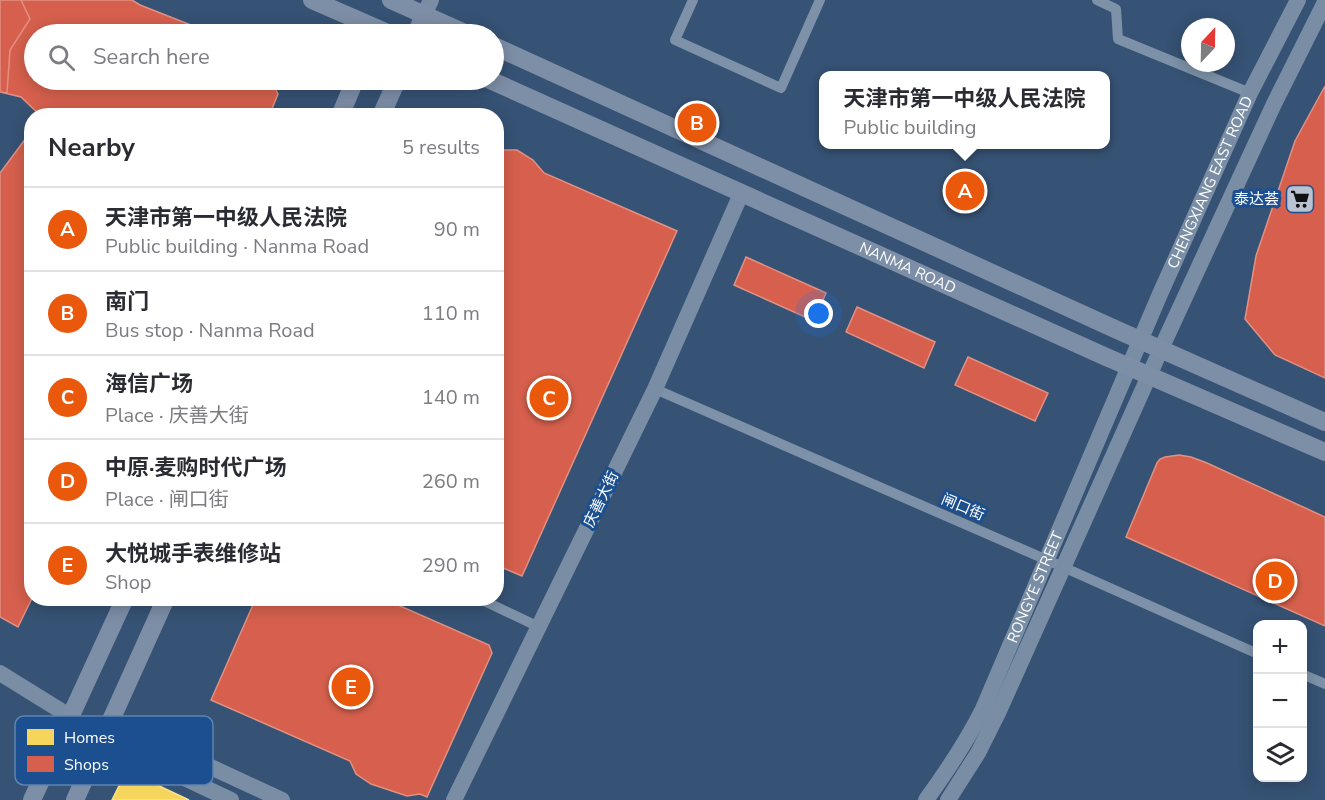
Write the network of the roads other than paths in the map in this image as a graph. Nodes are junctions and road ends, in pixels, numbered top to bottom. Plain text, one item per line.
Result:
1 (312, 0) edge
2 (389, 0) edge
3 (693, 0) edge
4 (820, 0) edge
5 (1097, 0) edge
6 (1298, 0) edge
7 (1325, 2) edge
8 (428, 7) edge
9 (362, 24) edge
10 (382, 24) edge
11 (420, 24) edge
12 (453, 24) edge
13 (504, 51) edge
14 (504, 86) edge
15 (351, 90) edge
16 (393, 90) edge
17 (1250, 93) junction
18 (343, 108) edge
19 (385, 108) edge
20 (741, 194) junction
21 (1140, 340) junction
22 (1161, 349) junction
23 (1129, 367) junction
24 (1149, 376) junction
25 (655, 389) junction
26 (1325, 422) edge
27 (1325, 452) edge
28 (1047, 560) junction
29 (1063, 567) junction
30 (120, 606) edge
31 (162, 606) edge
32 (495, 606) edge
33 (539, 627) junction
34 (1253, 652) edge
35 (0, 673) edge
36 (1307, 676) edge
37 (1325, 684) edge
38 (69, 716) edge
39 (71, 716) edge
40 (114, 716) edge
41 (213, 768) edge
42 (39, 785) edge
43 (82, 785) edge
44 (199, 785) edge
45 (32, 800) edge
46 (75, 800) edge
47 (231, 800) edge
48 (282, 800) edge
49 (454, 800) edge
50 (926, 800) edge
51 (948, 800) edge

1 - 9 main road
2 - 8 main road
2 - 10 main road
3 - 4 street
5 - 17 street
6 - 17 street, CHENGXIANG EAST ROAD
7 - 22 street, CHENGXIANG EAST ROAD
8 - 11 main road
8 - 12 main road
13 - 21 main road, NANMA ROAD
14 - 20 main road, NANMA ROAD
15 - 18 main road
16 - 19 main road
17 - 21 street, CHENGXIANG EAST ROAD
20 - 23 main road, NANMA ROAD
20 - 25 street, 庆善大街
21 - 22 main road, NANMA ROAD
21 - 23 street, CHENGXIANG EAST ROAD
22 - 24 street, CHENGXIANG EAST ROAD
22 - 26 main road, NANMA ROAD
23 - 24 main road, NANMA ROAD
23 - 28 street, RONGYE STREET
24 - 27 main road, NANMA ROAD
24 - 29 street, RONGYE STREET
25 - 28 street, 闸口街
25 - 33 street, 庆善大街
28 - 29 street, 闸口街
28 - 50 street, RONGYE STREET
29 - 34 street, 闸口街
29 - 51 street, RONGYE STREET
30 - 39 main road
31 - 40 main road
32 - 33 street
33 - 49 street, 庆善大街
35 - 38 street
36 - 37 street
41 - 48 street
42 - 45 main road
43 - 46 main road
44 - 47 street

